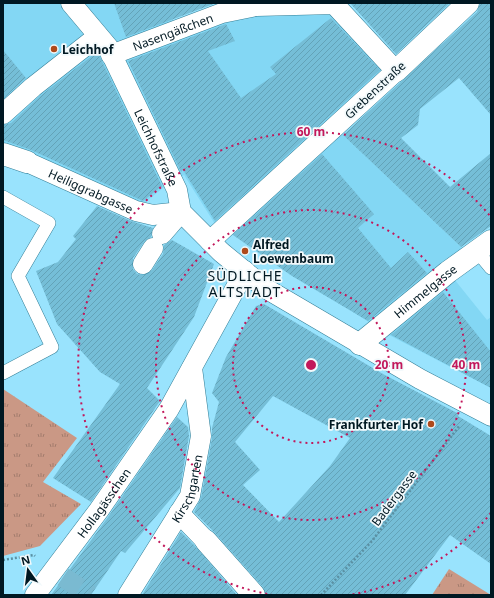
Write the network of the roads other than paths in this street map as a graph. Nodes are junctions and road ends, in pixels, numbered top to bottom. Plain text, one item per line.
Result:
1 (70, 3) edge
2 (468, 3) edge
3 (105, 46) junction
4 (396, 71) junction
5 (3, 114) edge
6 (3, 154) edge
7 (27, 162) joint
8 (3, 197) edge
9 (181, 212) junction
10 (210, 241) junction
11 (484, 246) edge
12 (153, 249) dead end
13 (491, 268) edge
14 (244, 271) junction
15 (360, 344) junction
16 (192, 368) junction
17 (3, 373) edge
18 (483, 411) edge
19 (179, 513) junction
20 (206, 541) joint
21 (35, 595) edge
22 (128, 595) edge
23 (254, 595) edge

1 - 3 street
2 - 4 street, Grebenstraße
3 - 4 street, Nasengäßchen
3 - 5 street
3 - 9 street, Leichhofstraße
4 - 10 street, Grebenstraße
6 - 7 street, Heiliggrabgasse
7 - 9 street, Heiliggrabgasse
8 - 17 lane
9 - 10 street
9 - 12 street
10 - 14 street
11 - 13 lane
11 - 15 street, Himmelgasse
14 - 15 street
14 - 16 street
15 - 18 street
16 - 19 street, Kirschgarten
16 - 21 street, Hollagässchen
19 - 20 street
19 - 22 street, Kirschgarten
20 - 23 street

